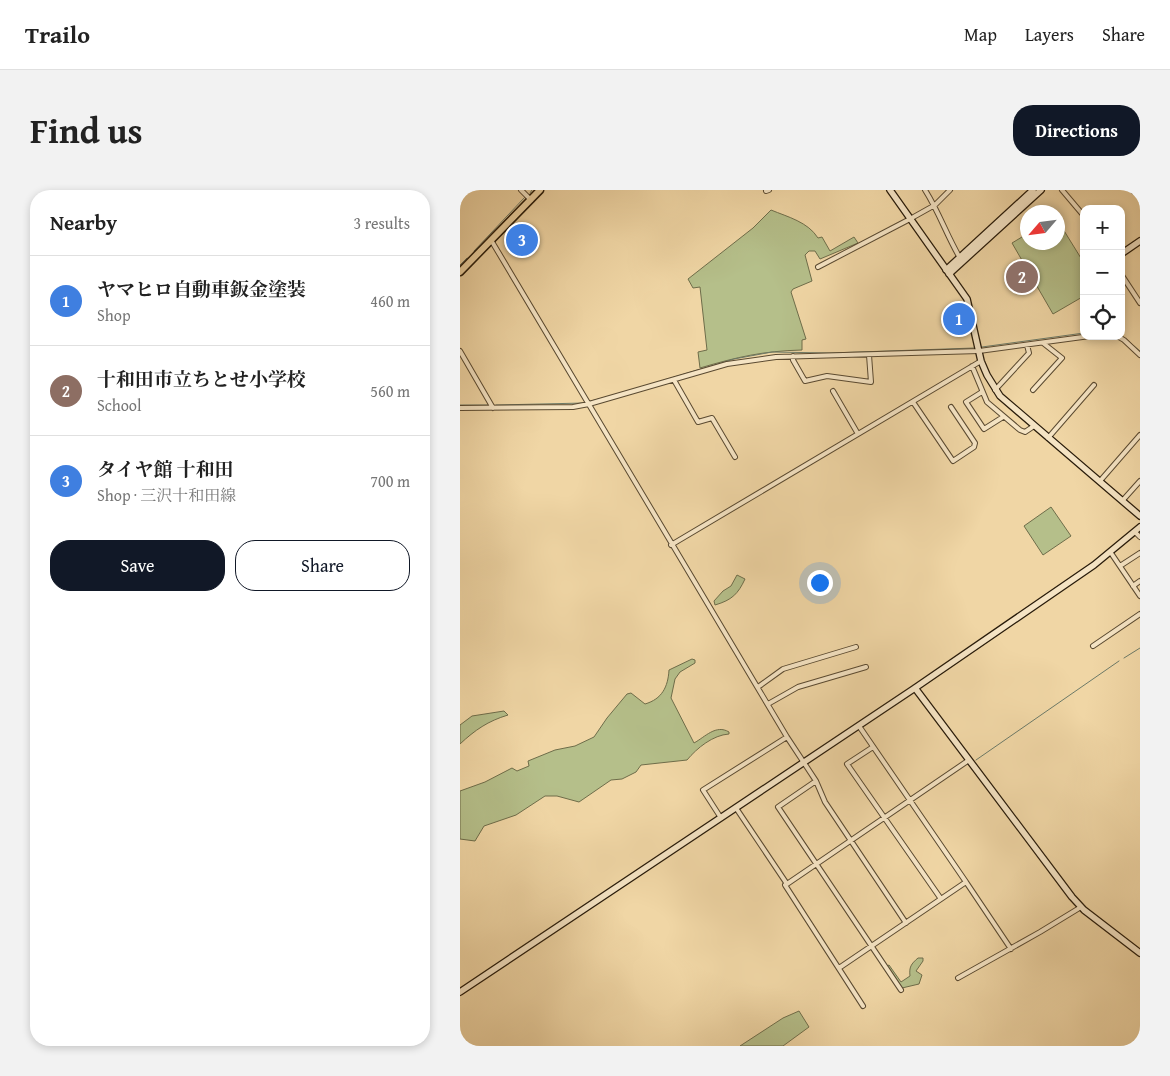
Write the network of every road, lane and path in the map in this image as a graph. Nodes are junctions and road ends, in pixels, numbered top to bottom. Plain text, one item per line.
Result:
1 (521, 190) edge
2 (540, 190) edge
3 (890, 190) edge
4 (925, 190) edge
5 (950, 190) edge
6 (1032, 190) edge
7 (1041, 190) edge
8 (1062, 190) edge
9 (531, 200) junction
10 (935, 205) junction
11 (1080, 211) edge
12 (910, 219) junction
13 (492, 240) junction
14 (1140, 241) edge
15 (1125, 251) edge
16 (960, 258) junction
17 (818, 267) dead end
18 (460, 272) edge
19 (948, 272) junction
20 (1125, 280) edge
21 (1140, 303) edge
22 (1080, 338) edge
23 (1124, 340) edge
24 (1044, 343) junction
25 (1026, 346) junction
26 (460, 351) edge
27 (979, 351) junction
28 (869, 355) junction
29 (1140, 355) edge
30 (793, 356) junction
31 (981, 361) junction
32 (972, 366) junction
33 (674, 380) junction
34 (1094, 386) dead end
35 (995, 390) junction
36 (1033, 390) dead end
37 (833, 392) dead end
38 (982, 392) junction
39 (913, 402) junction
40 (589, 404) junction
41 (951, 407) dead end
42 (460, 408) edge
43 (493, 408) junction
44 (1003, 416) junction
45 (1034, 426) junction
46 (858, 434) junction
47 (1140, 435) edge
48 (1048, 438) junction
49 (735, 457) dead end
50 (1140, 480) edge
51 (1100, 482) junction
52 (1123, 500) junction
53 (1140, 516) edge
54 (1140, 527) edge
55 (1135, 532) junction
56 (1140, 537) edge
57 (671, 545) junction
58 (1111, 552) junction
59 (1140, 553) edge
60 (1120, 566) junction
61 (1140, 581) edge
62 (1133, 586) junction
63 (1140, 596) edge
64 (1140, 614) edge
65 (1093, 646) dead end
66 (856, 647) dead end
67 (866, 667) dead end
68 (758, 687) junction
69 (916, 688) junction
70 (768, 704) junction
71 (859, 726) junction
72 (787, 737) junction
73 (873, 747) junction
74 (969, 760) junction
75 (803, 763) junction
76 (816, 781) junction
77 (910, 801) junction
78 (736, 808) junction
79 (721, 818) junction
80 (885, 818) junction
81 (851, 840) junction
82 (817, 864) junction
83 (966, 882) junction
84 (787, 884) junction
85 (941, 899) junction
86 (1081, 907) junction
87 (906, 922) junction
88 (872, 946) junction
89 (1011, 949) junction
90 (1140, 953) edge
91 (839, 968) junction
92 (958, 978) dead end
93 (901, 990) dead end
94 (460, 992) edge
95 (863, 1006) dead end

1 - 9 street
2 - 9 main road
3 - 12 street
4 - 10 street
5 - 10 street
6 - 16 street
7 - 19 street
8 - 11 street
9 - 13 main road
10 - 12 street
10 - 16 street
12 - 17 street
12 - 19 street
13 - 18 main road
13 - 40 street
14 - 15 street
16 - 19 street
19 - 27 street
20 - 21 street
22 - 24 street
23 - 29 street
24 - 25 street
24 - 36 street
25 - 27 street
25 - 35 street
26 - 43 street
27 - 28 street
27 - 31 street
28 - 30 street
28 - 30 street
30 - 33 street
31 - 32 street
31 - 35 street
32 - 38 street
32 - 39 street
33 - 40 street
33 - 49 street
34 - 48 street
35 - 45 street
37 - 46 street
38 - 44 street
38 - 44 street
39 - 41 street
39 - 46 street
40 - 43 street
40 - 57 street
42 - 43 street
44 - 45 street
45 - 48 street
46 - 57 street
47 - 51 street
48 - 51 street
50 - 52 street
51 - 52 street
52 - 53 street
54 - 55 street
55 - 56 street
55 - 58 street
57 - 68 street
58 - 60 street
58 - 69 street
59 - 60 street
60 - 62 street
61 - 62 street
62 - 63 street
64 - 65 street
66 - 68 street
67 - 70 street
68 - 70 street
69 - 71 street
69 - 74 street
70 - 72 street
71 - 73 street
71 - 75 street
72 - 75 street
72 - 79 street
73 - 77 street
73 - 80 street
74 - 77 street
74 - 86 street
75 - 76 street
75 - 78 street
76 - 81 street
76 - 82 street
77 - 80 street
77 - 83 street
78 - 79 street
78 - 84 street
79 - 94 street
80 - 81 street
80 - 85 street
81 - 82 street
81 - 87 street
82 - 84 street
82 - 88 street
83 - 85 street
83 - 89 street
84 - 91 street
85 - 87 street
86 - 89 street
86 - 90 street
87 - 88 street
88 - 91 street
88 - 93 street
89 - 92 street
91 - 95 street

